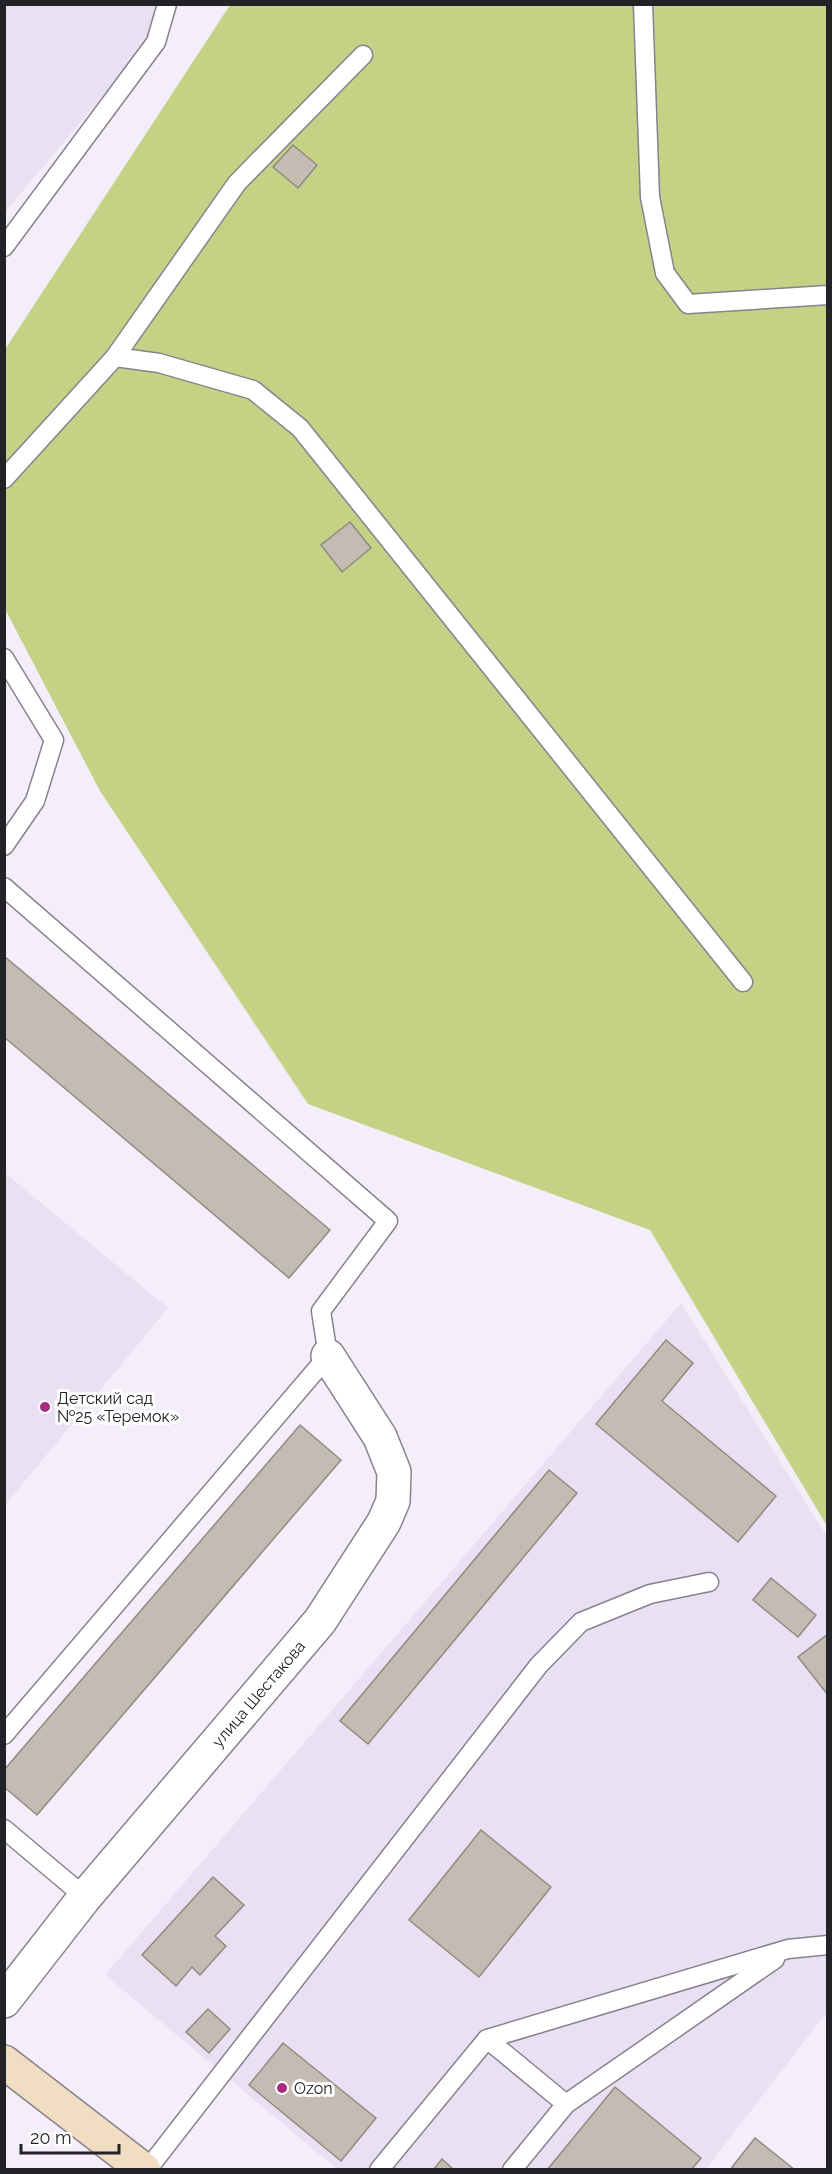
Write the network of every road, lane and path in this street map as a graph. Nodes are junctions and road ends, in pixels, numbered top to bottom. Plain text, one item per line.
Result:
1 (167, 4) edge
2 (643, 4) edge
3 (363, 55) dead end
4 (4, 247) edge
5 (828, 296) edge
6 (115, 357) junction
7 (4, 479) edge
8 (4, 658) edge
9 (4, 846) edge
10 (4, 887) edge
11 (743, 982) dead end
12 (328, 1356) junction
13 (709, 1581) dead end
14 (4, 1735) edge
15 (4, 1829) edge
16 (85, 1897) junction
17 (828, 1945) edge
18 (788, 1949) junction
19 (4, 2001) edge
20 (487, 2039) junction
21 (4, 2062) edge
22 (566, 2104) junction
23 (146, 2169) edge
24 (379, 2169) edge
25 (512, 2169) edge

1 - 4 lane
2 - 5 lane
3 - 6 lane
6 - 7 lane
6 - 11 lane
8 - 9 lane
10 - 12 lane
12 - 14 lane
12 - 16 street, улица Шестакова
13 - 23 lane
15 - 16 lane
16 - 19 street, улица Шестакова
17 - 18 lane
18 - 20 lane
18 - 22 lane
20 - 22 lane
20 - 24 lane
21 - 23 main road
22 - 25 lane

